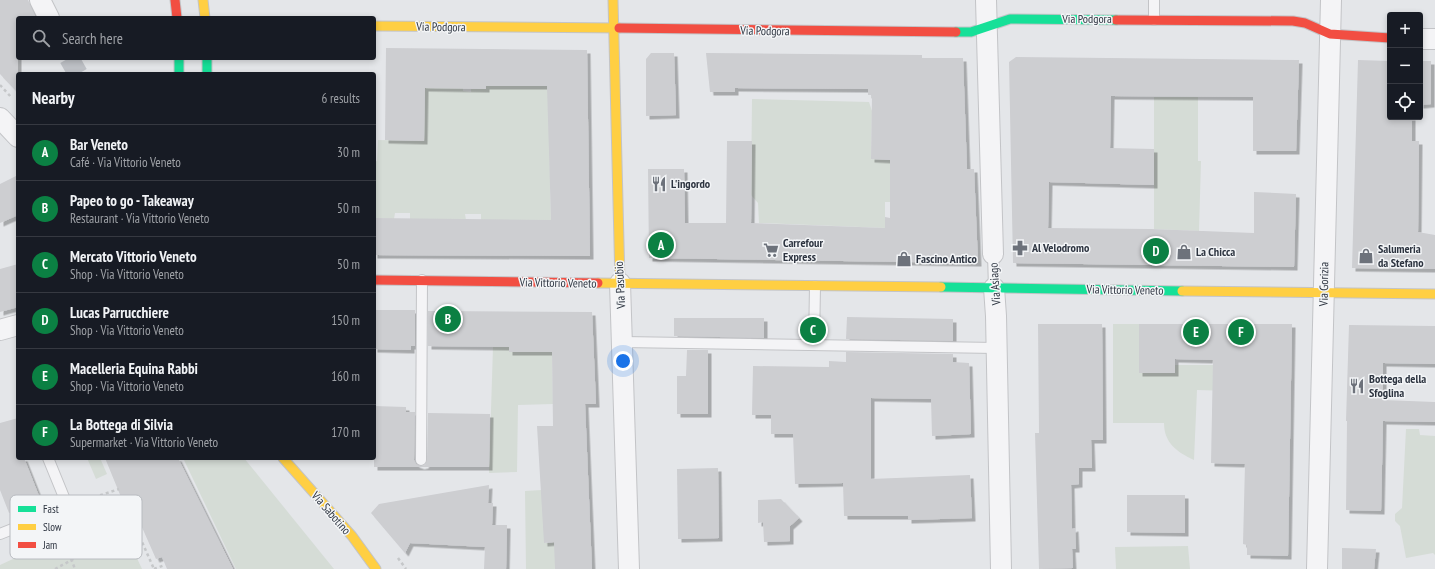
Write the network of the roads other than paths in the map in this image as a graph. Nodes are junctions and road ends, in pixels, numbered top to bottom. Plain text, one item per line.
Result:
1 (40, 0) edge
2 (175, 0) edge
3 (203, 0) edge
4 (613, 0) edge
5 (986, 0) edge
6 (1154, 0) edge
7 (1331, 0) edge
8 (48, 16) edge
9 (177, 16) edge
10 (205, 16) edge
11 (1154, 20) junction
12 (376, 26) edge
13 (987, 26) junction
14 (614, 29) junction
15 (1330, 34) junction
16 (1387, 38) edge
17 (1423, 39) edge
18 (1435, 39) edge
19 (179, 60) edge
20 (207, 60) edge
21 (179, 72) edge
22 (207, 72) edge
23 (0, 118) edge
24 (16, 135) edge
25 (993, 254) joint
26 (376, 280) edge
27 (422, 280) junction
28 (620, 284) junction
29 (815, 286) junction
30 (994, 288) junction
31 (1323, 293) junction
32 (1435, 294) edge
33 (16, 325) edge
34 (0, 330) edge
35 (623, 342) junction
36 (814, 345) junction
37 (996, 348) junction
38 (49, 460) edge
39 (285, 460) edge
40 (421, 460) dead end
41 (63, 495) edge
42 (10, 530) edge
43 (0, 534) edge
44 (376, 569) edge
45 (629, 569) edge
46 (1001, 569) edge
47 (1317, 569) edge

1 - 8 street
2 - 9 street
3 - 10 street
4 - 14 street, Via Pasubio
5 - 13 street, Via Asiago
6 - 11 lane
7 - 15 street, Via Gorizia
11 - 13 street, Via Podgora
11 - 15 street, Via Podgora
12 - 14 street, Via Podgora
13 - 14 street, Via Podgora
13 - 25 street, Via Asiago
14 - 28 street, Via Pasubio
15 - 16 street, Via Podgora
15 - 31 street, Via Gorizia
17 - 18 street
19 - 21 street
20 - 22 street
23 - 24 street
25 - 30 lane, Via Asiago
26 - 27 street, Via Vittorio Veneto
27 - 28 street, Via Vittorio Veneto
27 - 40 lane
28 - 29 street, Via Vittorio Veneto
28 - 35 street, Via Pasubio
29 - 30 street, Via Vittorio Veneto
29 - 36 lane
30 - 31 street, Via Vittorio Veneto
30 - 37 street, Via Asiago
31 - 32 street, Via Vittorio Veneto
31 - 47 street, Via Gorizia
33 - 34 street
35 - 36 lane
35 - 45 street, Via Pasubio
36 - 37 lane
37 - 46 street, Via Asiago
38 - 41 lane
39 - 44 street, Via Sabotino
42 - 43 lane

